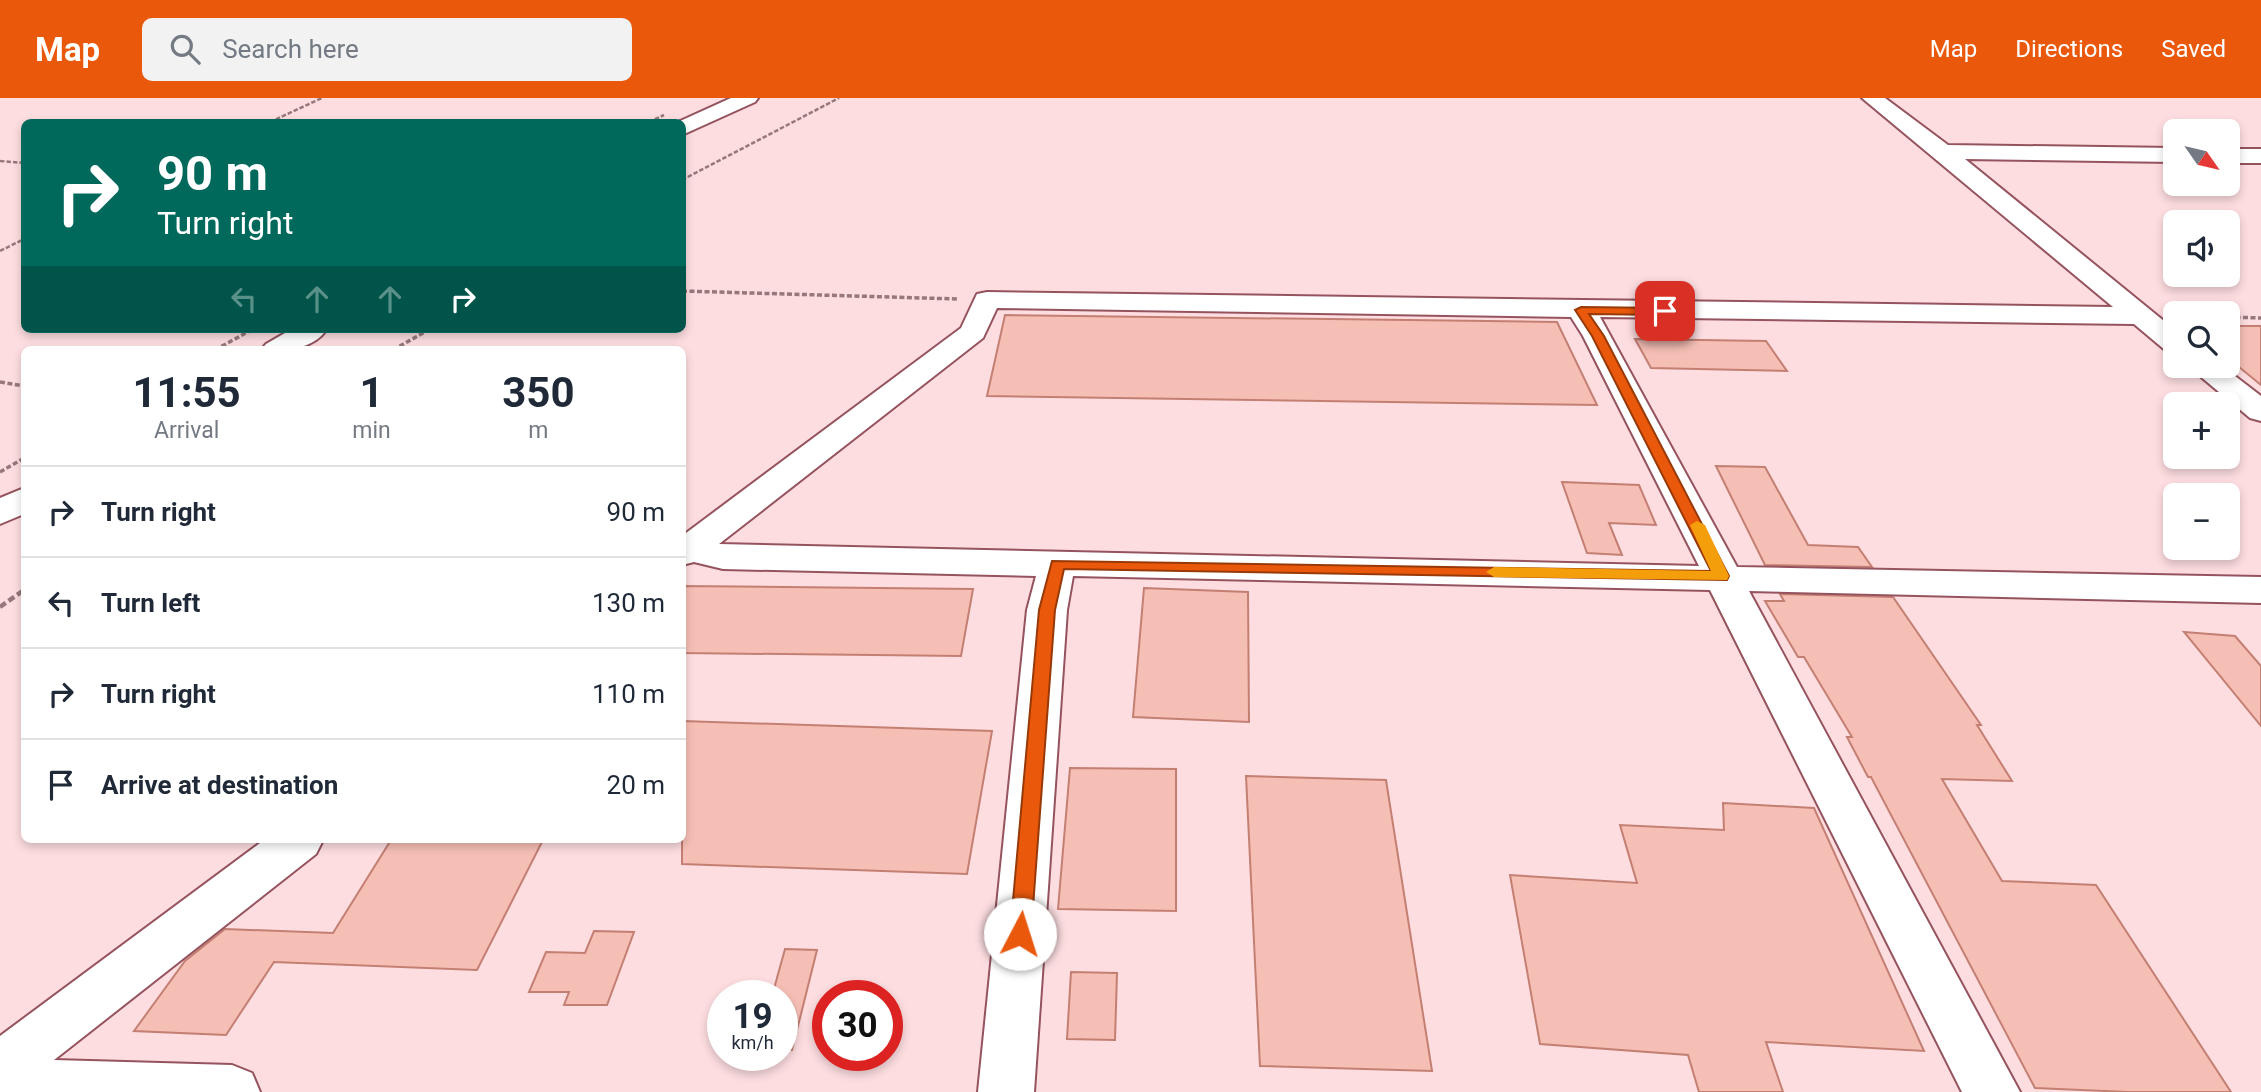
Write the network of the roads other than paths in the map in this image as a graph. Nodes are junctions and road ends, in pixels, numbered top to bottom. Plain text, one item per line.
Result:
1 (748, 98) edge
2 (1872, 98) edge
3 (686, 127) edge
4 (1942, 152) junction
5 (2163, 155) edge
6 (2240, 156) edge
7 (2261, 156) edge
8 (1581, 310) junction
9 (2140, 316) junction
10 (306, 333) edge
11 (2163, 334) edge
12 (283, 346) edge
13 (2218, 378) edge
14 (2261, 411) edge
15 (21, 501) edge
16 (0, 513) edge
17 (686, 551) edge
18 (1057, 564) junction
19 (1722, 576) junction
20 (2261, 590) edge
21 (295, 843) edge
22 (0, 1069) edge
23 (0, 1086) edge
24 (232, 1092) edge
25 (1006, 1092) edge
26 (1992, 1092) edge

1 - 3 street
2 - 4 street
4 - 5 street
4 - 9 street
6 - 7 street
8 - 9 street
8 - 17 street
8 - 19 street
9 - 11 street
10 - 12 street
13 - 14 street
15 - 16 street
17 - 18 street
18 - 19 street
18 - 25 street
19 - 20 street
19 - 26 street
21 - 22 street
23 - 24 street

